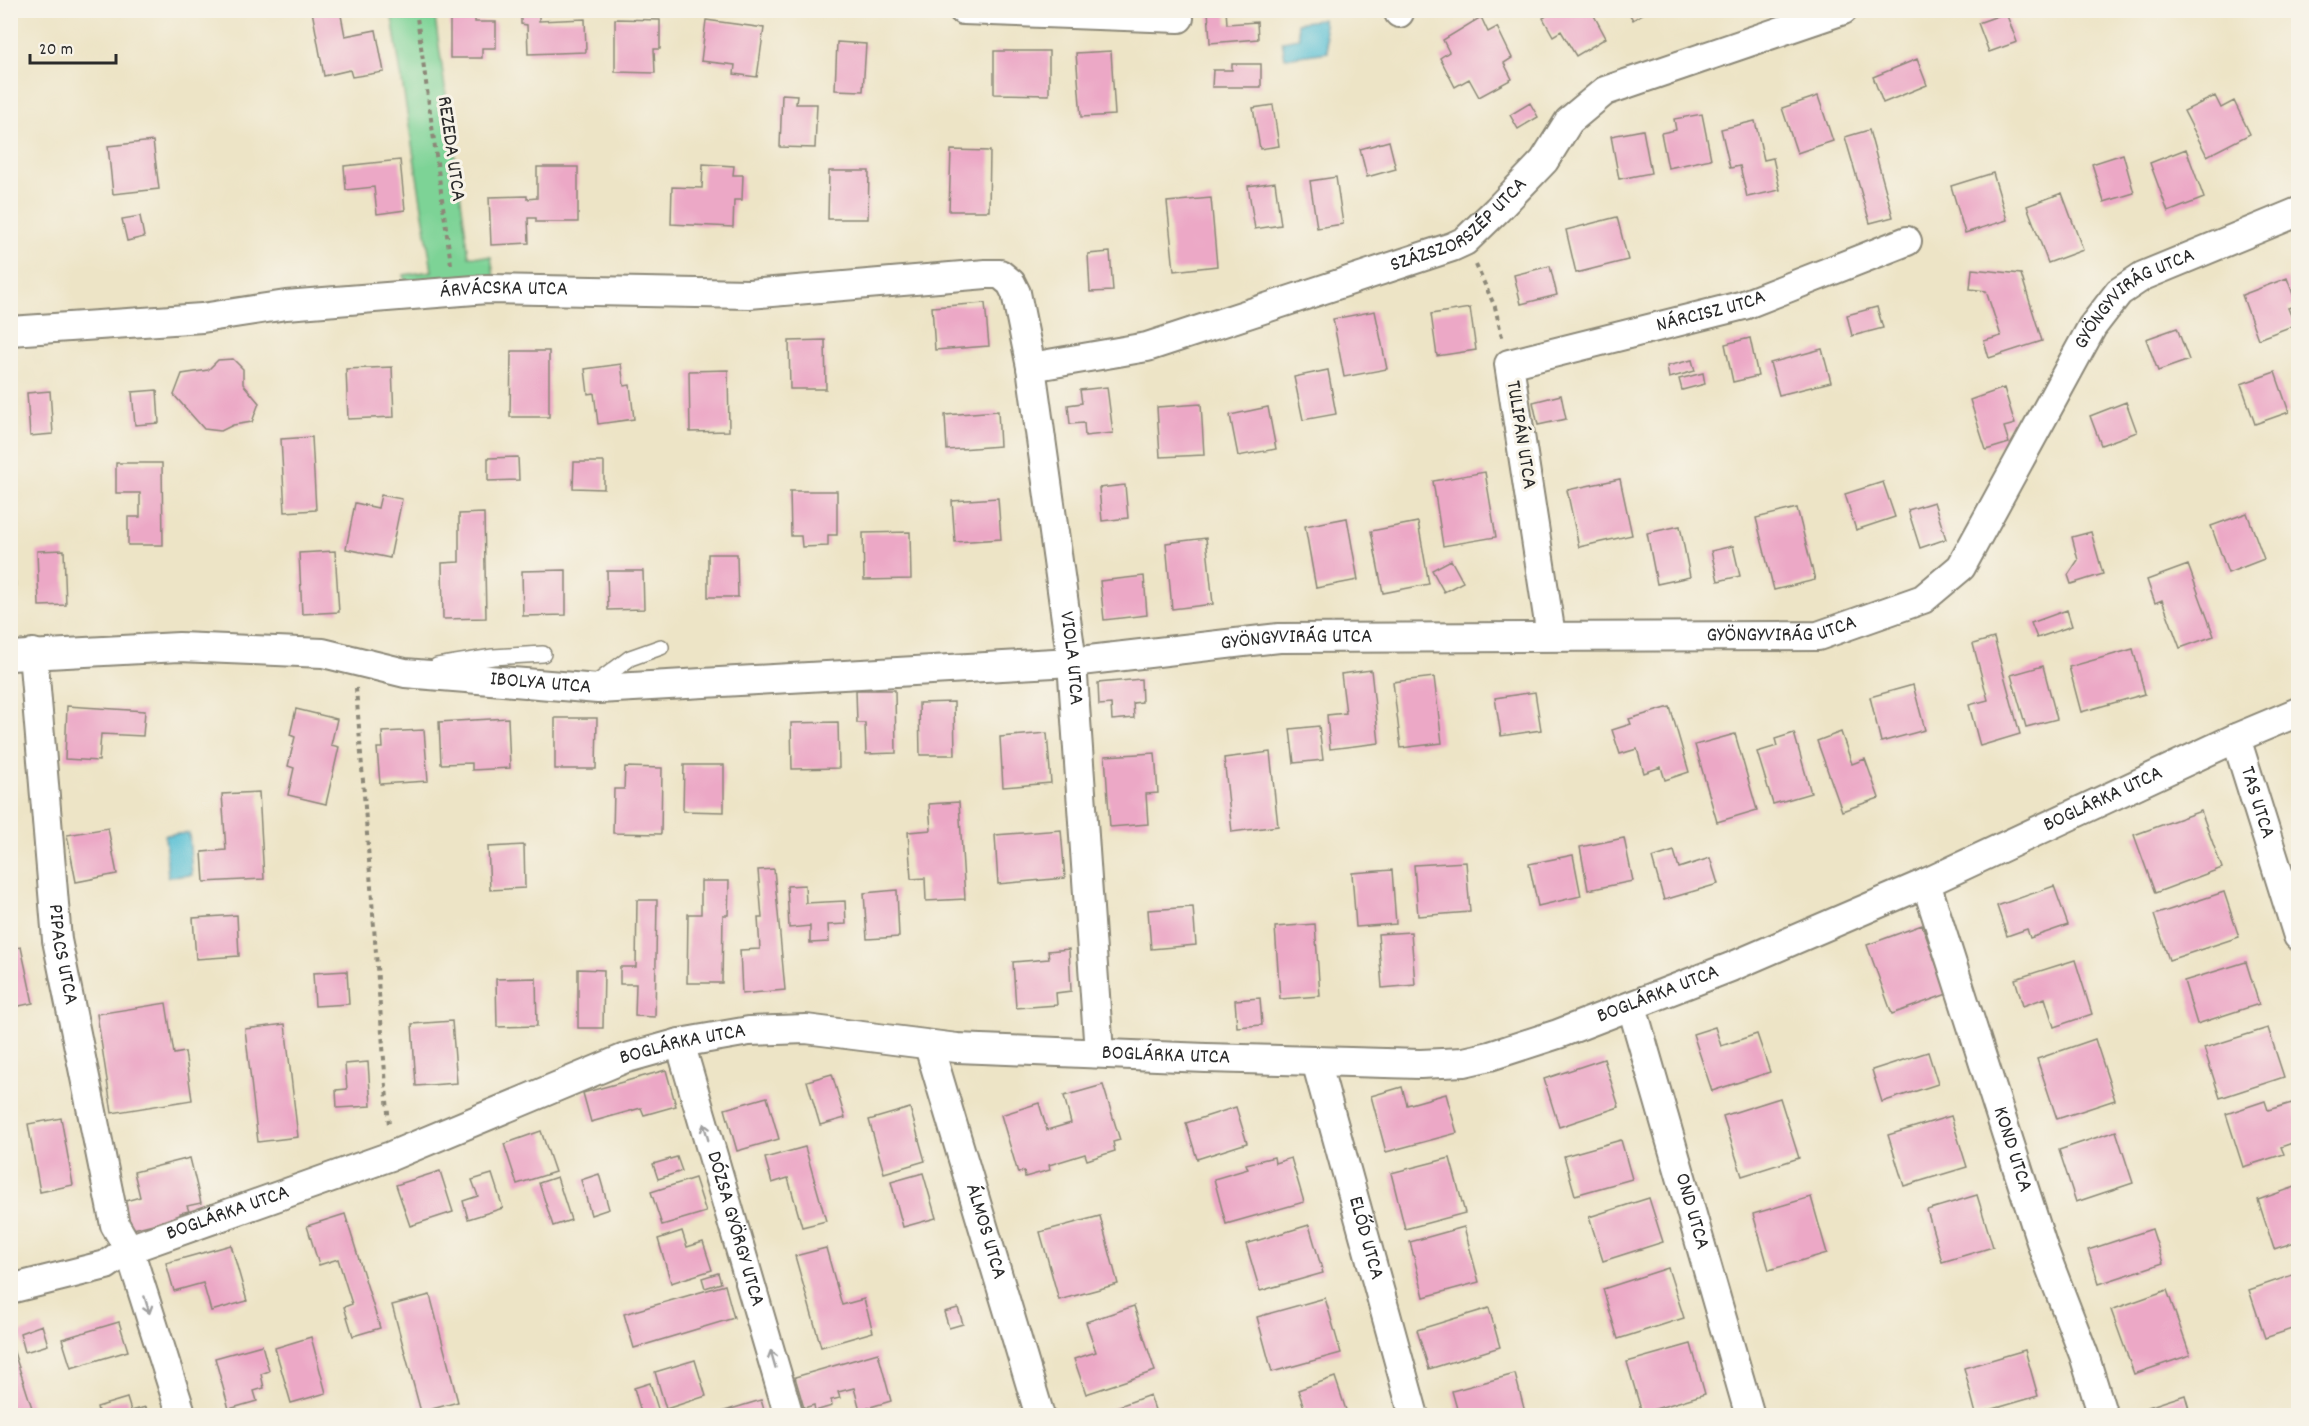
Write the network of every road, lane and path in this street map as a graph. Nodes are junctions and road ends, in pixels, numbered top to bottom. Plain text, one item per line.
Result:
1 (416, 10) edge
2 (963, 10) edge
3 (1843, 10) edge
4 (1179, 18) dead end
5 (2298, 212) edge
6 (1465, 241) junction
7 (1907, 241) dead end
8 (1000, 274) joint
9 (455, 291) junction
10 (10, 331) edge
11 (1509, 364) junction
12 (1031, 367) junction
13 (1551, 636) junction
14 (661, 647) dead end
15 (22, 654) edge
16 (543, 654) dead end
17 (354, 661) junction
18 (1072, 662) junction
19 (405, 673) junction
20 (588, 688) junction
21 (2298, 712) edge
22 (2236, 738) junction
23 (1926, 883) junction
24 (2298, 936) edge
25 (1632, 1007) junction
26 (680, 1043) junction
27 (929, 1046) junction
28 (1099, 1053) junction
29 (1316, 1061) junction
30 (391, 1156) junction
31 (129, 1249) junction
32 (10, 1289) edge
33 (182, 1416) edge
34 (789, 1416) edge
35 (1040, 1416) edge
36 (1414, 1416) edge
37 (1750, 1416) edge
38 (2103, 1416) edge

1 - 9 path, REZEDA UTCA
2 - 4 street
3 - 6 street, SZÁZSZORSZÉP UTCA
5 - 13 street, GYÖNGYVIRÁG UTCA
6 - 11 path, TULIPÁN UTCA
6 - 12 street, SZÁZSZORSZÉP UTCA
7 - 11 street, NÁRCISZ UTCA
8 - 9 street, ÁRVÁCSKA UTCA
8 - 12 street, VIOLA UTCA
9 - 10 street, ÁRVÁCSKA UTCA
11 - 13 street, TULIPÁN UTCA
12 - 18 street, VIOLA UTCA
13 - 18 street, GYÖNGYVIRÁG UTCA
14 - 20 lane
15 - 17 street, IBOLYA UTCA
15 - 31 street, PIPACS UTCA
16 - 19 lane
17 - 19 street, IBOLYA UTCA
17 - 30 path
18 - 20 street, IBOLYA UTCA
18 - 28 street, VIOLA UTCA
19 - 20 street, IBOLYA UTCA
21 - 22 street, BOGLÁRKA UTCA
22 - 23 street, BOGLÁRKA UTCA
22 - 24 street, TAS UTCA
23 - 25 street, BOGLÁRKA UTCA
23 - 38 street, KOND UTCA
25 - 29 street, BOGLÁRKA UTCA
25 - 37 street, OND UTCA
26 - 27 street, BOGLÁRKA UTCA
26 - 30 street, BOGLÁRKA UTCA
34 -> 26 street, DÓZSA GYÖRGY UTCA
27 - 28 street, BOGLÁRKA UTCA
27 - 35 street, ÁLMOS UTCA
28 - 29 street, BOGLÁRKA UTCA
29 - 36 street, ELŐD UTCA
30 - 31 street, BOGLÁRKA UTCA
31 - 32 street, BOGLÁRKA UTCA
31 -> 33 street, PIPACS UTCA

